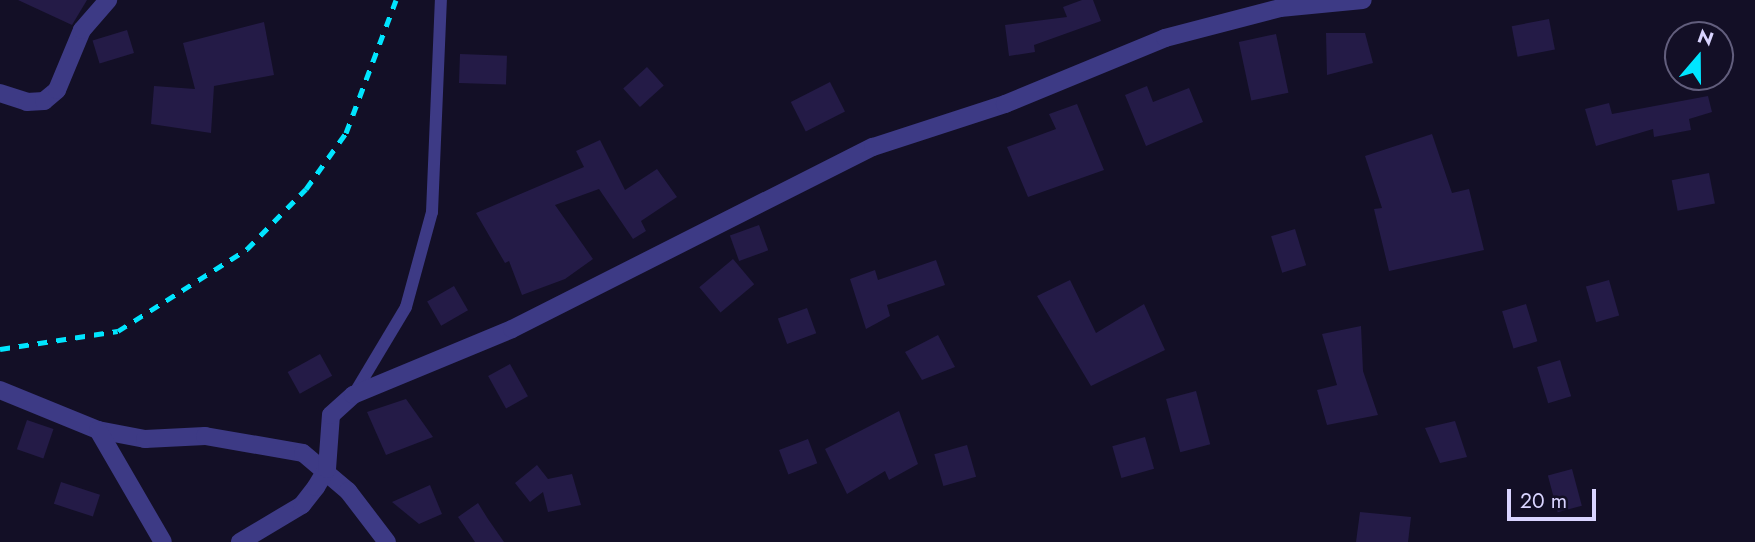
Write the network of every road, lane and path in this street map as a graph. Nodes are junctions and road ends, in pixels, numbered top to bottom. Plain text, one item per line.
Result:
1 (108, 0) edge
2 (441, 0) edge
3 (1363, 0) edge
4 (0, 93) edge
5 (0, 390) edge
6 (353, 395) junction
7 (98, 430) junction
8 (327, 470) junction
9 (163, 542) edge
10 (240, 542) edge
11 (387, 542) edge

1 - 4 street
2 - 6 lane
3 - 6 street
5 - 7 street
6 - 8 street
7 - 8 street
7 - 9 street
8 - 10 street
8 - 11 street

